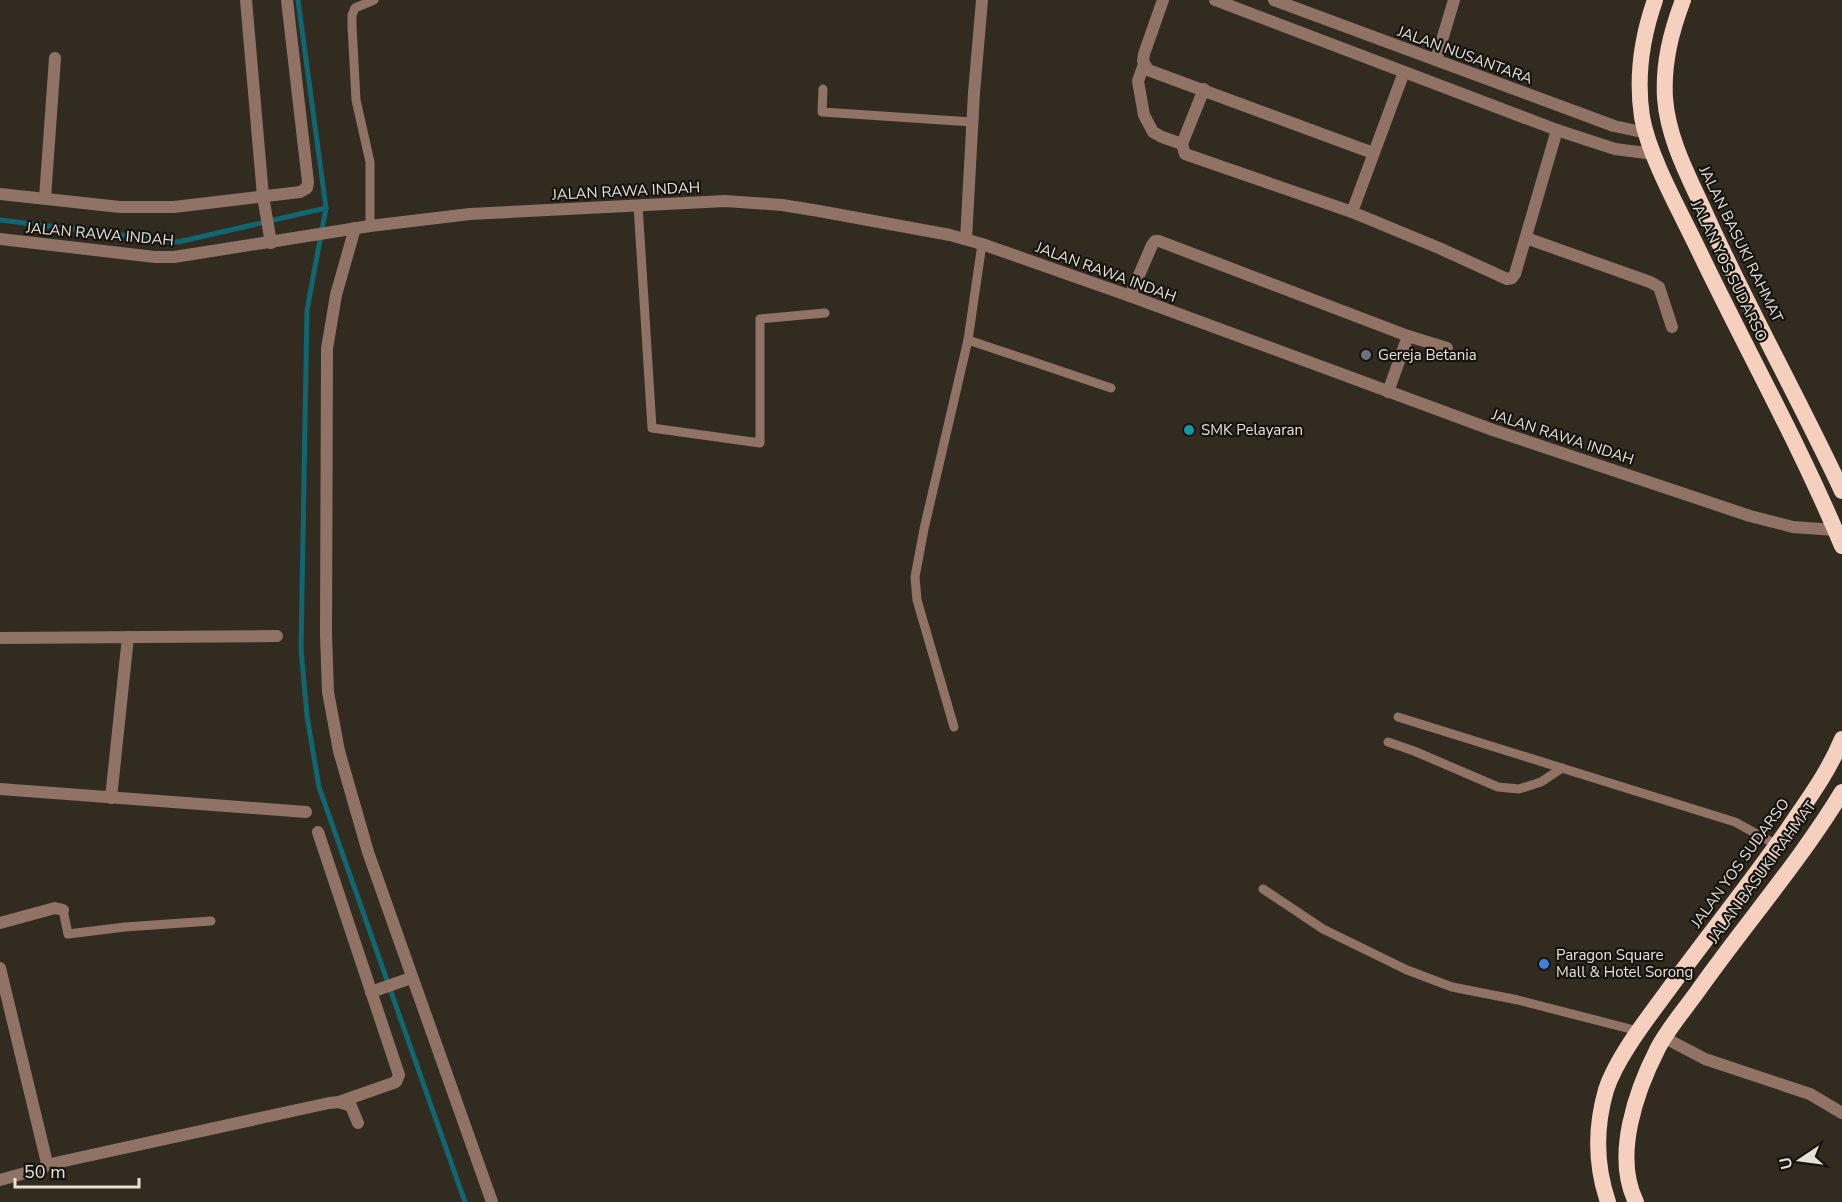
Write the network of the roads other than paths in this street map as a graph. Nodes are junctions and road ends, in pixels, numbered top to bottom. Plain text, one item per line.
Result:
1 (246, 0) edge
2 (287, 0) edge
3 (374, 0) edge
4 (982, 0) edge
5 (1163, 0) edge
6 (1215, 0) edge
7 (1274, 0) edge
8 (1454, 0) edge
9 (1655, 0) edge
10 (1683, 0) edge
11 (55, 58) dead end
12 (1436, 60) junction
13 (1144, 64) junction
14 (1404, 72) junction
15 (823, 89) dead end
16 (1204, 89) junction
17 (972, 122) junction
18 (1557, 130) junction
19 (1647, 133) junction
20 (1182, 144) junction
21 (1373, 153) junction
22 (1654, 154) junction
23 (0, 194) edge
24 (45, 198) junction
25 (264, 201) junction
26 (638, 205) junction
27 (1352, 212) junction
28 (370, 226) junction
29 (355, 228) junction
30 (1526, 237) junction
31 (270, 238) junction
32 (0, 239) edge
33 (966, 239) junction
34 (981, 244) junction
35 (1130, 296) junction
36 (825, 313) dead end
37 (1672, 327) dead end
38 (1408, 336) junction
39 (968, 340) junction
40 (1447, 348) dead end
41 (1111, 388) dead end
42 (1389, 392) junction
43 (1842, 491) edge
44 (1835, 530) junction
45 (1842, 546) edge
46 (277, 636) dead end
47 (128, 637) junction
48 (0, 638) edge
49 (1398, 717) dead end
50 (954, 727) dead end
51 (1842, 739) edge
52 (1388, 742) dead end
53 (1562, 768) junction
54 (0, 789) edge
55 (1842, 792) edge
56 (111, 798) junction
57 (306, 812) dead end
58 (318, 832) dead end
59 (1777, 845) junction
60 (1263, 889) dead end
61 (63, 910) joint
62 (211, 921) dead end
63 (0, 923) edge
64 (0, 968) edge
65 (411, 978) junction
66 (371, 992) junction
67 (1638, 1031) junction
68 (1665, 1038) junction
69 (339, 1102) junction
70 (1842, 1113) edge
71 (358, 1123) dead end
72 (46, 1166) junction
73 (0, 1180) edge
74 (492, 1202) edge
75 (1608, 1202) edge
76 (1636, 1202) edge

1 - 25 street
2 - 25 street
3 - 28 lane
4 - 17 street
5 - 13 street
6 - 14 street
7 - 12 street, JALAN NUSANTARA
8 - 12 street
9 - 19 highway, JALAN YOS SUDARSO
10 - 43 highway, JALAN BASUKI RAHMAT
11 - 24 street
12 - 19 street, JALAN NUSANTARA
13 - 16 street
13 - 20 street
14 - 18 street
14 - 21 street
15 - 17 lane
16 - 20 street
16 - 21 street
17 - 33 street
18 - 22 street
18 - 30 street
19 - 22 highway, JALAN YOS SUDARSO
20 - 27 street
21 - 27 street
22 - 44 highway, JALAN YOS SUDARSO
23 - 24 street
24 - 25 street
25 - 31 street
26 - 28 street, JALAN RAWA INDAH
26 - 33 street, JALAN RAWA INDAH
26 - 36 lane
27 - 30 street
28 - 29 street, JALAN RAWA INDAH
29 - 31 street, JALAN RAWA INDAH
29 - 65 street
30 - 37 street
31 - 32 street, JALAN RAWA INDAH
33 - 34 street, JALAN RAWA INDAH
34 - 35 street, JALAN RAWA INDAH
34 - 39 lane
35 - 38 street
35 - 42 street, JALAN RAWA INDAH
38 - 40 street
38 - 42 street
39 - 41 lane
39 - 50 lane
42 - 44 street, JALAN RAWA INDAH
44 - 45 highway, JALAN YOS SUDARSO
46 - 47 street
47 - 48 street
47 - 56 street
49 - 53 lane
51 - 59 highway, JALAN YOS SUDARSO
52 - 53 lane
53 - 59 lane
54 - 56 street
55 - 68 highway, JALAN BASUKI RAHMAT
56 - 57 street
58 - 66 street
59 - 67 highway, JALAN YOS SUDARSO
60 - 67 lane
61 - 62 lane
61 - 63 street
64 - 72 street
65 - 66 street
65 - 74 street
66 - 69 street
67 - 75 highway, JALAN YOS SUDARSO
68 - 70 street
68 - 76 highway, JALAN BASUKI RAHMAT
69 - 71 street
69 - 72 street
72 - 73 street

